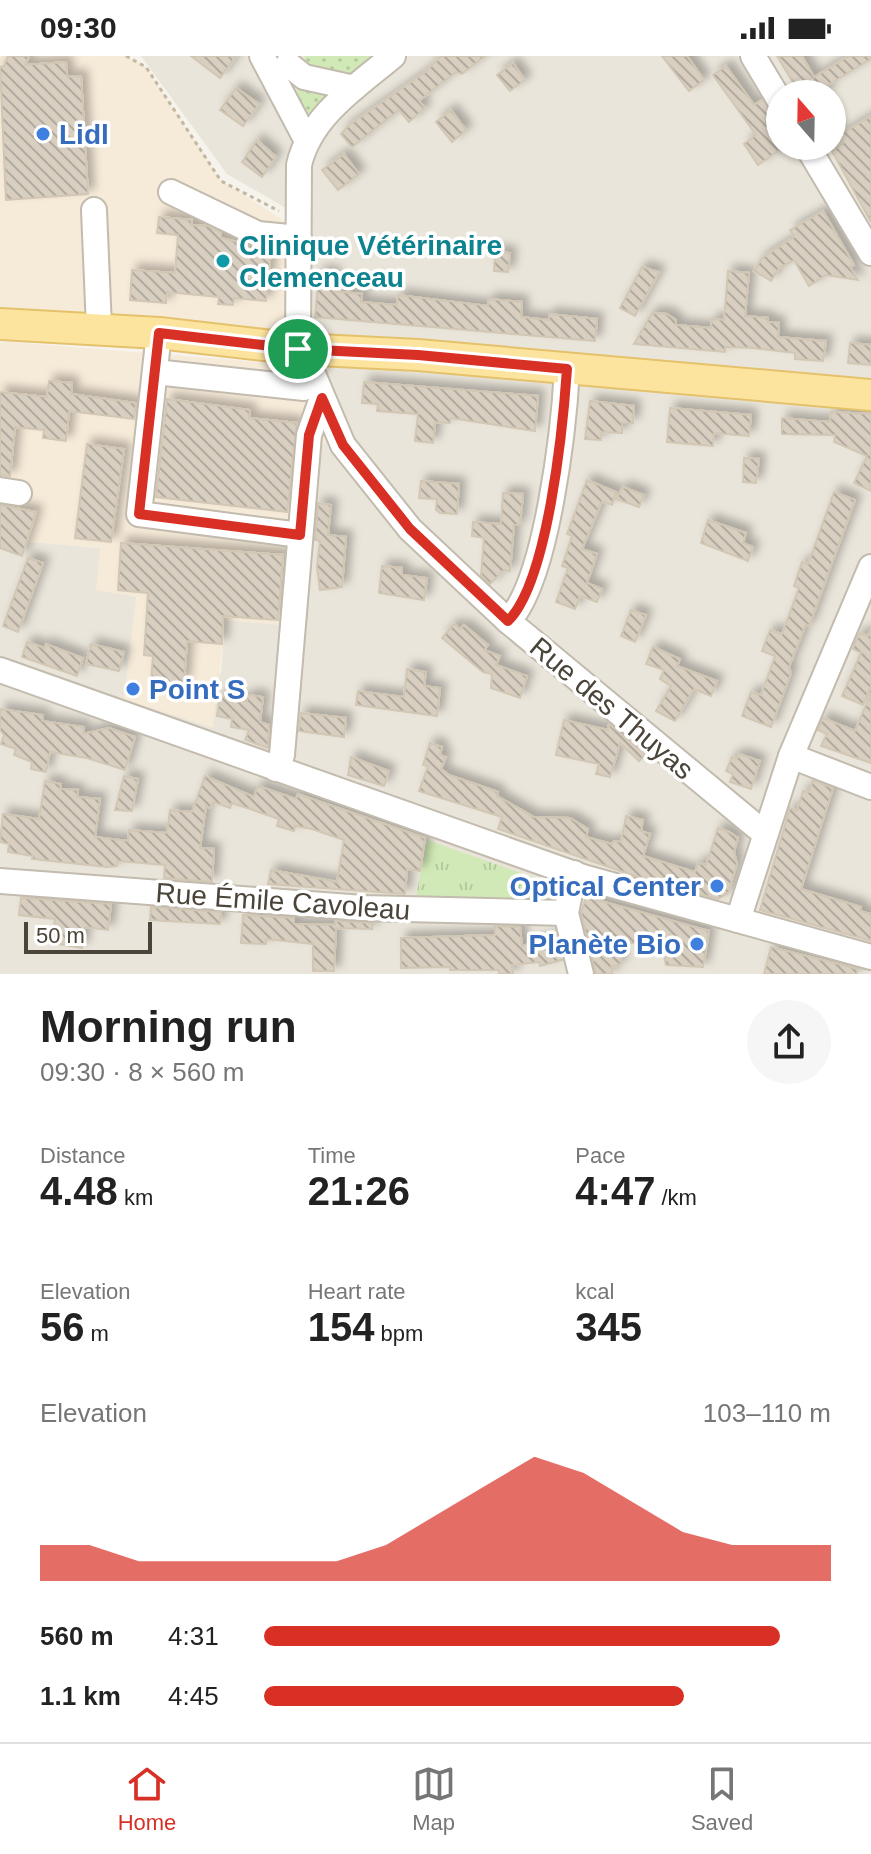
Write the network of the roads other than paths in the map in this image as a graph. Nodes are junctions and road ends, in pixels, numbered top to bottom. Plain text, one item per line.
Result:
1 (262, 56) edge
2 (393, 56) edge
3 (753, 56) edge
4 (287, 66) edge
5 (767, 80) edge
6 (354, 88) junction
7 (307, 141) junction
8 (815, 160) edge
9 (171, 192) dead end
10 (94, 210) dead end
11 (299, 230) junction
12 (871, 253) edge
13 (0, 324) edge
14 (99, 328) junction
15 (159, 333) junction
16 (298, 349) junction
17 (567, 369) junction
18 (155, 372) junction
19 (319, 390) junction
20 (871, 395) edge
21 (300, 535) junction
22 (871, 567) edge
23 (508, 621) junction
24 (0, 670) edge
25 (791, 756) junction
26 (276, 769) junction
27 (871, 787) edge
28 (764, 833) junction
29 (574, 873) junction
30 (0, 881) edge
31 (566, 913) junction
32 (738, 920) junction
33 (871, 957) edge
34 (581, 974) edge

1 - 4 street
2 - 6 street
3 - 5 street
4 - 6 street
4 - 7 street
6 - 7 street
7 - 11 street
8 - 12 street
9 - 11 street
10 - 14 street
11 - 16 street
13 - 14 main road
14 - 15 main road
15 - 16 main road
15 - 18 street
16 - 17 main road
16 - 19 street, Rue des Thuyas
17 - 20 main road
17 - 23 street
18 - 19 street
18 - 21 street
19 - 21 street
19 - 23 street, Rue des Thuyas
21 - 26 street
22 - 25 street
23 - 28 street, Rue des Thuyas
24 - 26 street
25 - 27 street
25 - 28 street
26 - 29 street
28 - 32 street
29 - 31 street
29 - 32 street
30 - 31 street, Rue Émile Cavoleau
31 - 34 street
32 - 33 street

